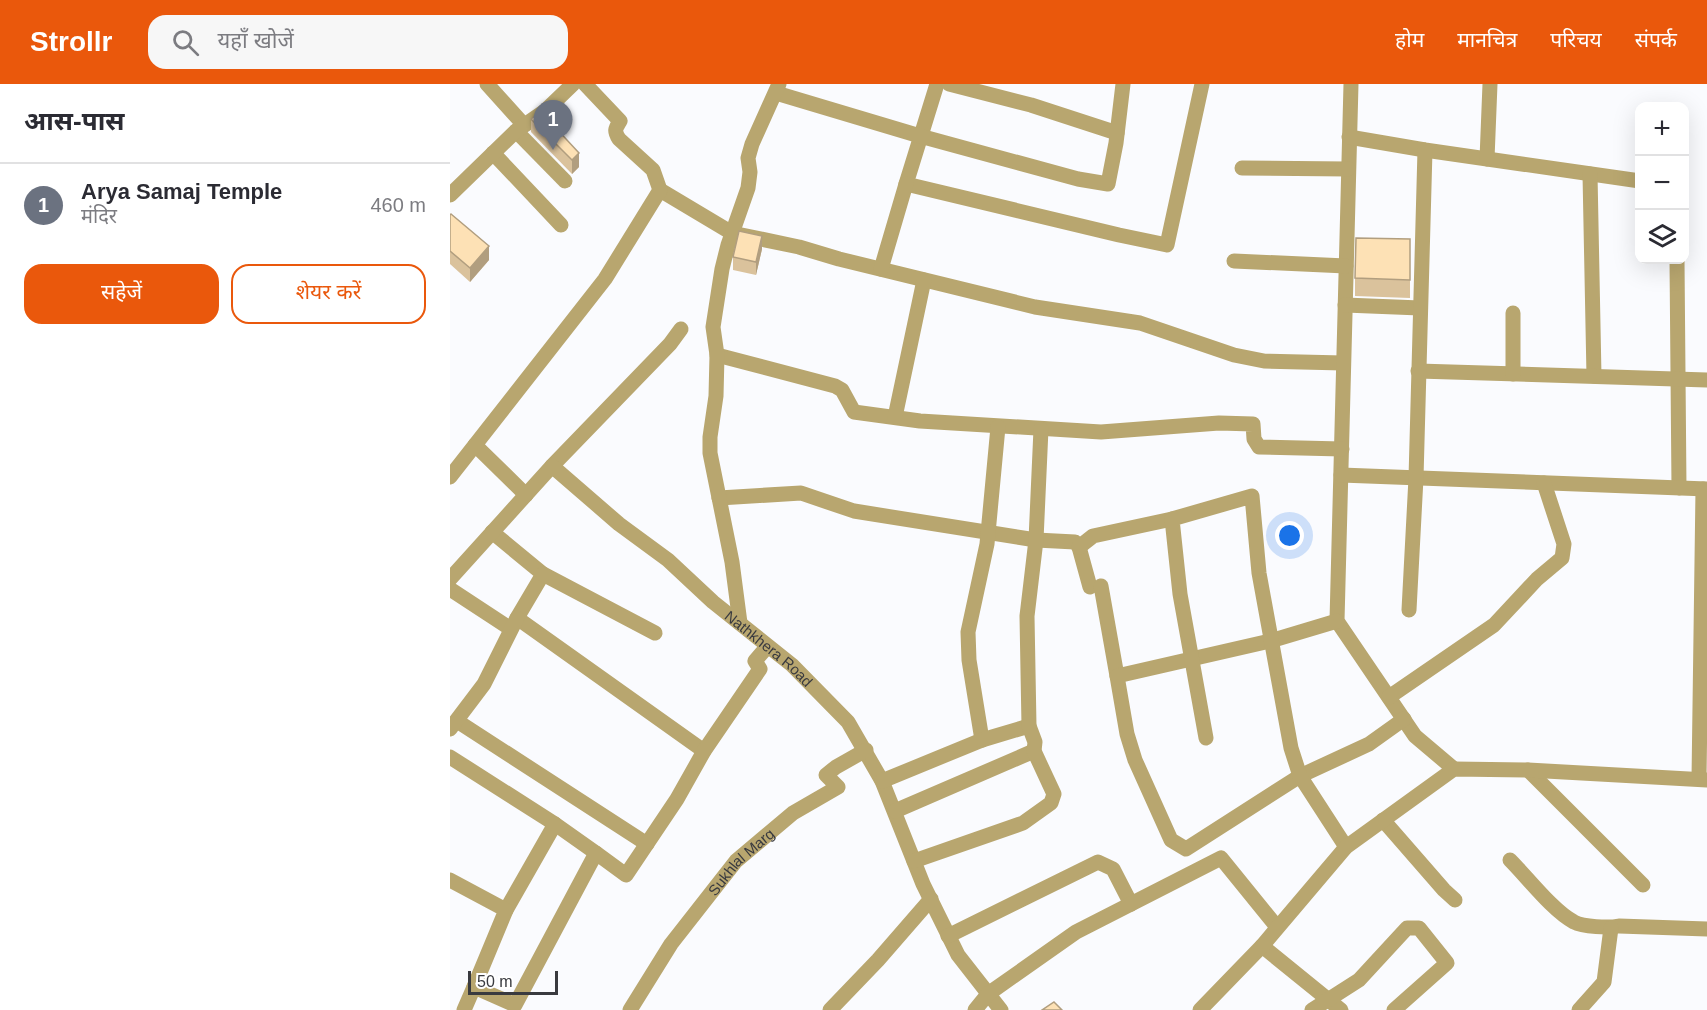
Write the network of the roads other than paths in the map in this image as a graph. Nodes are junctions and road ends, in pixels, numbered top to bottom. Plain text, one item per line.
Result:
1 (487, 84) edge
2 (573, 84) edge
3 (585, 84) edge
4 (937, 84) edge
5 (949, 84) edge
6 (1123, 84) edge
7 (1202, 84) edge
8 (1351, 84) edge
9 (1490, 84) edge
10 (778, 88) edge
11 (520, 128) junction
12 (1117, 133) junction
13 (920, 136) junction
14 (1349, 137) junction
15 (1425, 150) junction
16 (494, 153) junction
17 (1487, 159) junction
18 (1242, 168) dead end
19 (1348, 169) junction
20 (1590, 174) junction
21 (1635, 180) edge
22 (565, 181) dead end
23 (906, 184) junction
24 (452, 190) edge
25 (660, 190) junction
26 (561, 225) dead end
27 (732, 233) junction
28 (1234, 261) dead end
29 (1677, 264) edge
30 (1346, 266) junction
31 (881, 269) junction
32 (924, 279) junction
33 (1345, 305) junction
34 (1420, 308) junction
35 (1513, 313) dead end
36 (681, 329) dead end
37 (717, 356) junction
38 (1343, 363) junction
39 (1418, 371) junction
40 (1513, 374) junction
41 (1594, 376) junction
42 (1678, 379) junction
43 (1707, 380) edge
44 (895, 417) junction
45 (998, 427) junction
46 (1041, 429) junction
47 (476, 445) junction
48 (1342, 449) junction
49 (552, 466) junction
50 (1341, 476) junction
51 (450, 477) edge
52 (1416, 478) junction
53 (1544, 483) junction
54 (1679, 488) junction
55 (1705, 489) edge
56 (526, 495) junction
57 (719, 498) junction
58 (1172, 519) junction
59 (492, 532) junction
60 (987, 532) junction
61 (1036, 540) junction
62 (1079, 547) junction
63 (543, 574) junction
64 (450, 579) edge
65 (450, 589) edge
66 (1409, 610) dead end
67 (1337, 621) junction
68 (514, 623) junction
69 (740, 623) junction
70 (656, 633) dead end
71 (1269, 641) junction
72 (767, 647) junction
73 (1193, 658) junction
74 (1117, 676) junction
75 (1389, 697) junction
76 (1404, 719) junction
77 (453, 725) edge
78 (1029, 726) junction
79 (1206, 738) dead end
80 (982, 740) junction
81 (866, 750) junction
82 (704, 751) junction
83 (1034, 751) junction
84 (450, 756) edge
85 (1454, 769) junction
86 (1528, 770) junction
87 (1300, 776) junction
88 (1703, 779) edge
89 (882, 781) junction
90 (895, 811) junction
91 (1383, 820) junction
92 (555, 824) junction
93 (647, 844) junction
94 (1346, 847) junction
95 (596, 853) junction
96 (1510, 860) dead end
97 (914, 861) junction
98 (450, 880) edge
99 (1643, 885) dead end
100 (931, 899) junction
101 (1455, 900) dead end
102 (1131, 904) junction
103 (506, 910) junction
104 (1277, 927) junction
105 (1611, 928) junction
106 (1707, 929) edge
107 (948, 936) junction
108 (1262, 946) junction
109 (474, 987) junction
110 (988, 994) junction
111 (1328, 1000) junction
112 (464, 1010) edge
113 (630, 1010) edge
114 (830, 1010) edge
115 (975, 1010) edge
116 (1001, 1010) edge
117 (1200, 1010) edge
118 (1312, 1010) edge
119 (1341, 1010) edge
120 (1394, 1010) edge
121 (1579, 1010) edge

1 - 11 street
2 - 11 street
3 - 25 street
4 - 13 street
5 - 12 street
6 - 12 street
7 - 23 street
8 - 14 street
9 - 17 street
10 - 13 street
10 - 27 street
11 - 16 street
11 - 22 street
12 - 13 street
13 - 23 street
14 - 15 street
14 - 19 street
15 - 17 street
15 - 34 street
16 - 24 street
16 - 26 street
17 - 20 street
18 - 19 street
19 - 30 street
20 - 21 street
20 - 41 street
23 - 31 street
25 - 27 street
25 - 47 street
27 - 31 street
27 - 37 street
28 - 30 street
29 - 42 street
30 - 33 street
31 - 32 street
32 - 38 street
32 - 44 street
33 - 34 street
33 - 38 street
34 - 39 street
35 - 40 street
36 - 49 street
37 - 44 street
37 - 57 street
38 - 48 street
39 - 40 street
39 - 52 street
40 - 41 street
41 - 42 street
42 - 43 street
42 - 54 street
44 - 45 street
45 - 46 street
45 - 60 street
46 - 48 street
46 - 61 street
47 - 51 street
47 - 56 street
48 - 50 street
49 - 56 street
49 - 69 street, Nathkhera Road
50 - 52 street
50 - 67 street
52 - 53 street
52 - 66 street
53 - 54 street
53 - 75 street
54 - 55 street
55 - 88 street
56 - 59 street
57 - 60 street
57 - 69 street
58 - 62 street
58 - 71 street
58 - 73 street
59 - 63 street
59 - 64 street
60 - 61 street
60 - 80 street
61 - 62 street
61 - 78 street
62 - 74 street
63 - 68 street
63 - 70 street
65 - 68 street
67 - 71 street
67 - 75 street
68 - 77 street
68 - 82 street
69 - 72 street, Nathkhera Road
71 - 73 street
71 - 87 street
72 - 81 street, Nathkhera Road
72 - 82 street
73 - 74 street
73 - 79 street
74 - 87 street
75 - 76 street
76 - 85 street
76 - 87 street
77 - 93 street
78 - 80 street
78 - 83 street
80 - 89 street
81 - 89 street, Nathkhera Road
81 - 113 street, Sukhlal Marg
82 - 93 street
83 - 90 street
83 - 97 street
84 - 92 street
85 - 86 street
85 - 91 street
86 - 88 street
86 - 99 street
87 - 94 street
89 - 90 street, Nathkhera Road
90 - 97 street, Nathkhera Road
91 - 94 street
91 - 101 street
92 - 95 street
92 - 103 street
93 - 95 street
94 - 104 street
95 - 109 street
96 - 105 street
97 - 100 street, Nathkhera Road
98 - 103 street
100 - 107 street, Nathkhera Road
100 - 114 street
102 - 104 street
102 - 107 street
102 - 110 street
103 - 109 street
104 - 108 street
105 - 106 street
105 - 121 street
107 - 110 street, Nathkhera Road
108 - 111 street
108 - 117 street
109 - 112 street
110 - 115 street
110 - 116 street, Nathkhera Road
111 - 118 street
111 - 119 street
111 - 120 street

